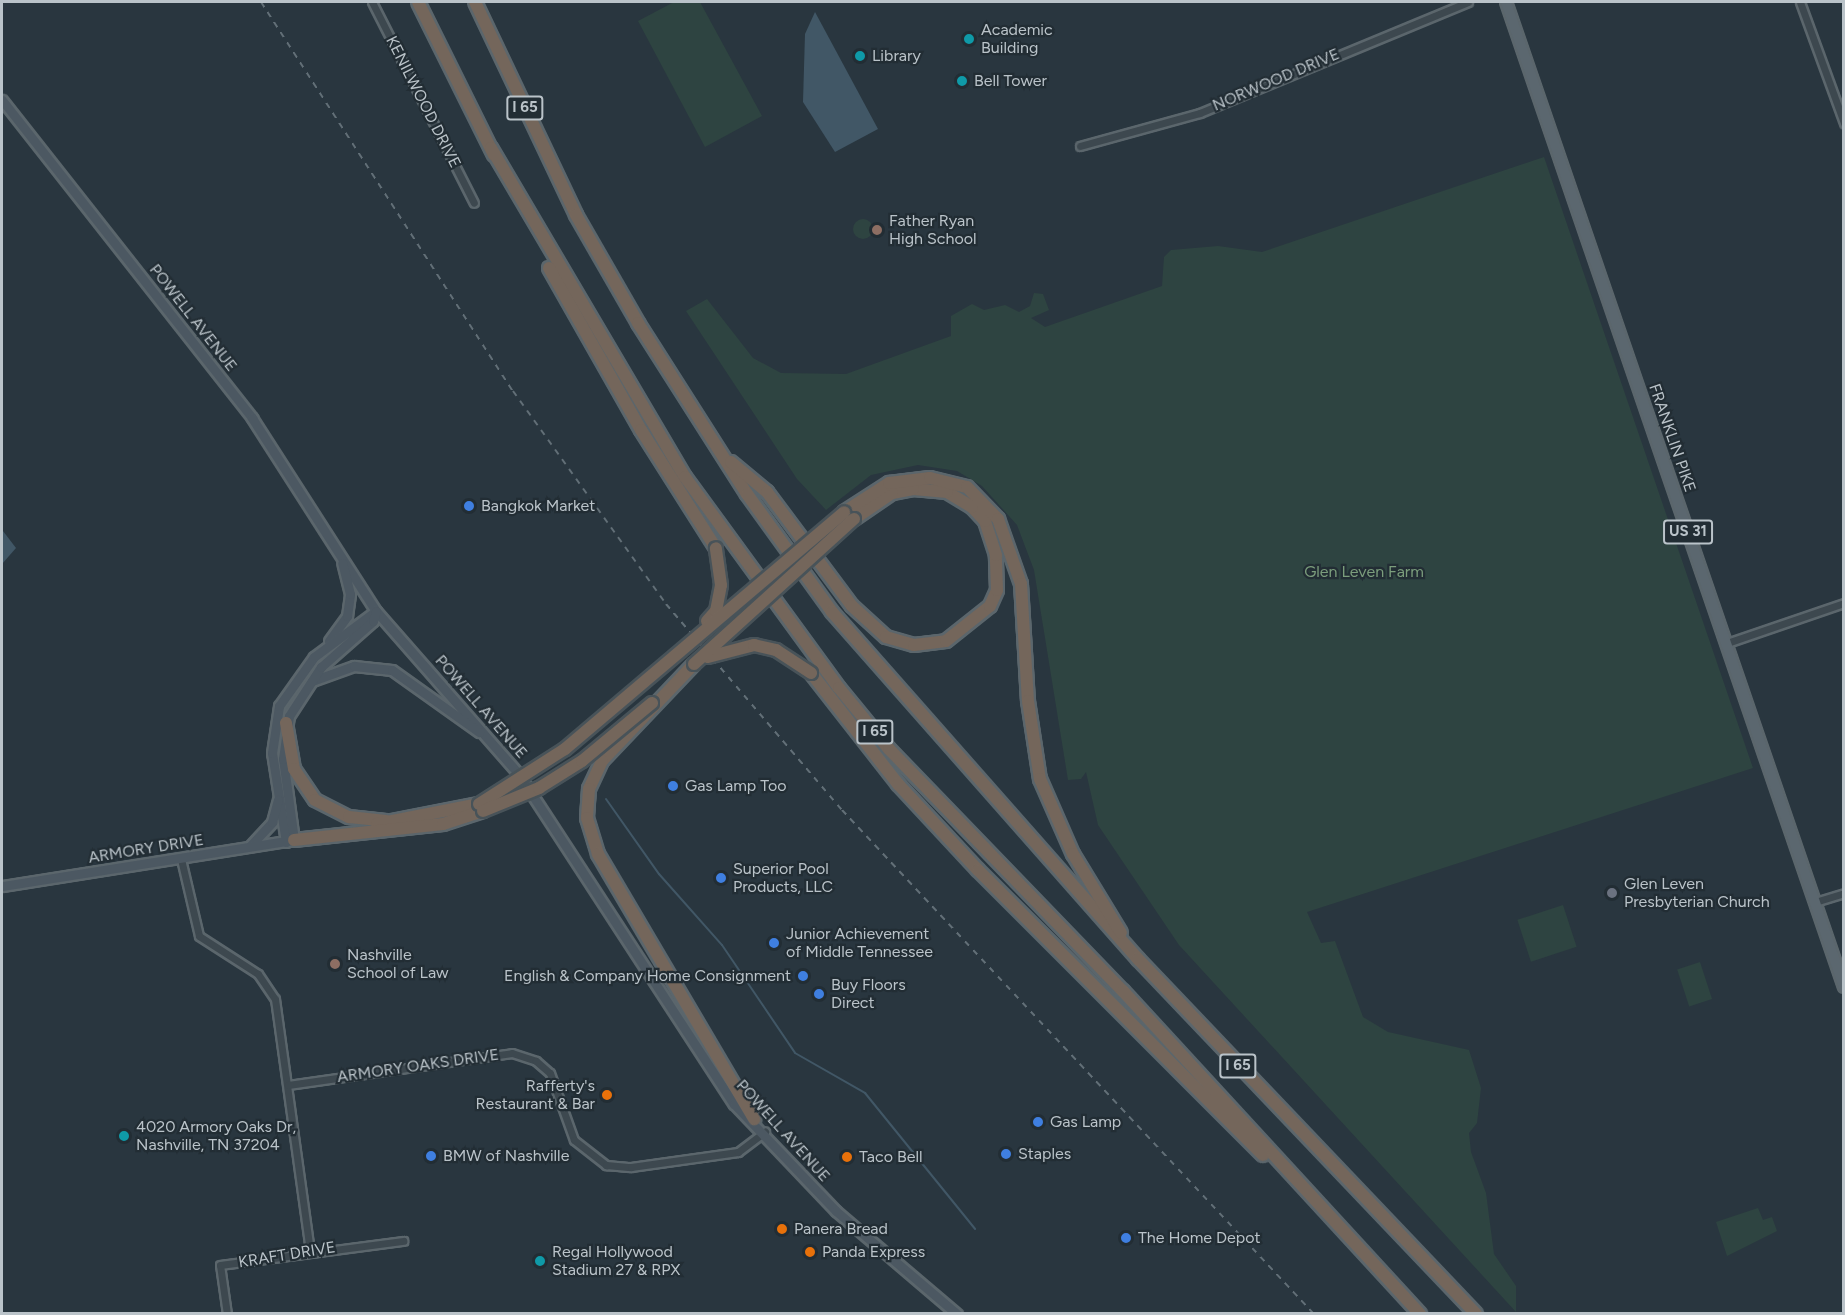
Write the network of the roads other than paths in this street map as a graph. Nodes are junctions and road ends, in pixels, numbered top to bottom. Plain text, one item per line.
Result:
1 (372, 2) edge
2 (418, 2) edge
3 (475, 2) edge
4 (1468, 2) edge
5 (1506, 2) edge
6 (1800, 2) edge
7 (2, 100) edge
8 (1844, 123) edge
9 (1080, 146) dead end
10 (491, 148) junction
11 (474, 203) dead end
12 (721, 454) junction
13 (849, 515) junction
14 (340, 555) junction
15 (1844, 603) edge
16 (376, 611) junction
17 (1727, 643) junction
18 (325, 647) junction
19 (682, 649) junction
20 (694, 664) junction
21 (311, 682) junction
22 (652, 703) junction
23 (286, 723) junction
24 (497, 747) junction
25 (279, 798) junction
26 (481, 808) junction
27 (390, 821) junction
28 (290, 841) junction
29 (246, 848) junction
30 (181, 859) junction
31 (2, 886) edge
32 (1844, 893) edge
33 (1815, 902) junction
34 (1138, 959) junction
35 (1844, 987) edge
36 (288, 1084) junction
37 (754, 1119) junction
38 (765, 1132) junction
39 (403, 1241) dead end
40 (1354, 1242) junction
41 (310, 1250) junction
42 (227, 1314) edge
43 (957, 1314) edge
44 (1420, 1314) edge
45 (1476, 1314) edge

1 - 11 street, KENILWOOD DRIVE
2 - 10 highway, I 65
3 - 12 highway, I 65
4 - 9 street, NORWOOD DRIVE
5 - 17 main road, FRANKLIN PIKE / US 31
6 - 8 street
7 - 14 main road, POWELL AVENUE
10 - 19 highway, bridge
10 - 40 highway, I 65
12 - 13 highway
12 - 34 highway, I 65
13 - 19 highway, bridge
13 - 20 highway, bridge
13 - 34 highway
14 - 16 main road, POWELL AVENUE
14 - 18 main road
15 - 17 street
16 - 18 main road
16 - 21 main road
16 - 24 main road, POWELL AVENUE
17 - 33 main road, FRANKLIN PIKE / US 31
18 - 25 main road
19 - 26 highway, bridge
20 - 22 highway
20 - 40 highway, bridge
21 - 23 main road
21 - 24 main road
22 - 26 highway, bridge
22 - 37 highway, bridge
23 - 27 highway
23 - 28 main road
24 - 37 main road, POWELL AVENUE
25 - 28 main road
25 - 29 main road
26 - 27 highway
26 - 28 highway
27 - 28 highway
28 - 29 main road, ARMORY DRIVE
29 - 30 main road, ARMORY DRIVE
30 - 31 main road, ARMORY DRIVE
30 - 36 street
32 - 33 street
33 - 35 main road, FRANKLIN PIKE / US 31
34 - 45 highway, I 65
36 - 38 street, ARMORY OAKS DRIVE
36 - 41 street
37 - 38 main road, POWELL AVENUE
38 - 43 main road, POWELL AVENUE
39 - 41 street, KRAFT DRIVE
40 - 44 highway, I 65
41 - 42 street, KRAFT DRIVE

